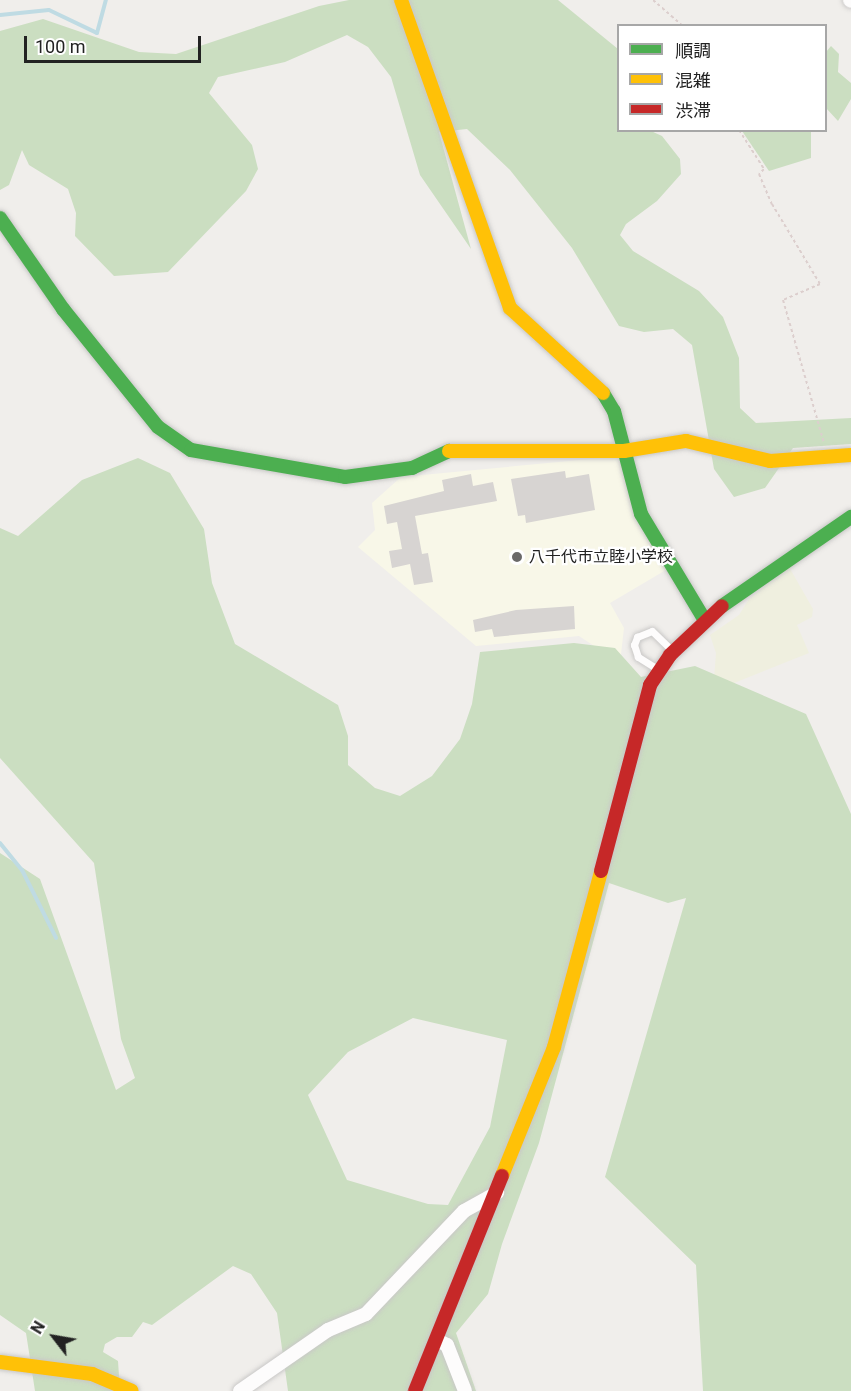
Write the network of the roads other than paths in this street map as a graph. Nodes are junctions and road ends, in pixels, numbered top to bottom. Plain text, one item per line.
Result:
1 (401, 0) edge
2 (0, 218) edge
3 (624, 451) junction
4 (851, 455) edge
5 (851, 517) edge
6 (704, 619) junction
7 (673, 651) junction
8 (659, 670) junction
9 (497, 1193) junction
10 (437, 1340) junction
11 (0, 1362) edge
12 (132, 1391) edge
13 (240, 1391) edge
14 (415, 1391) edge
15 (465, 1391) edge

1 - 3 street
2 - 3 street
3 - 4 street
3 - 6 street
5 - 6 street
6 - 7 street
7 - 8 street
7 - 8 lane
8 - 9 street
9 - 10 street
9 - 13 street
10 - 14 street
10 - 15 street
11 - 12 street

